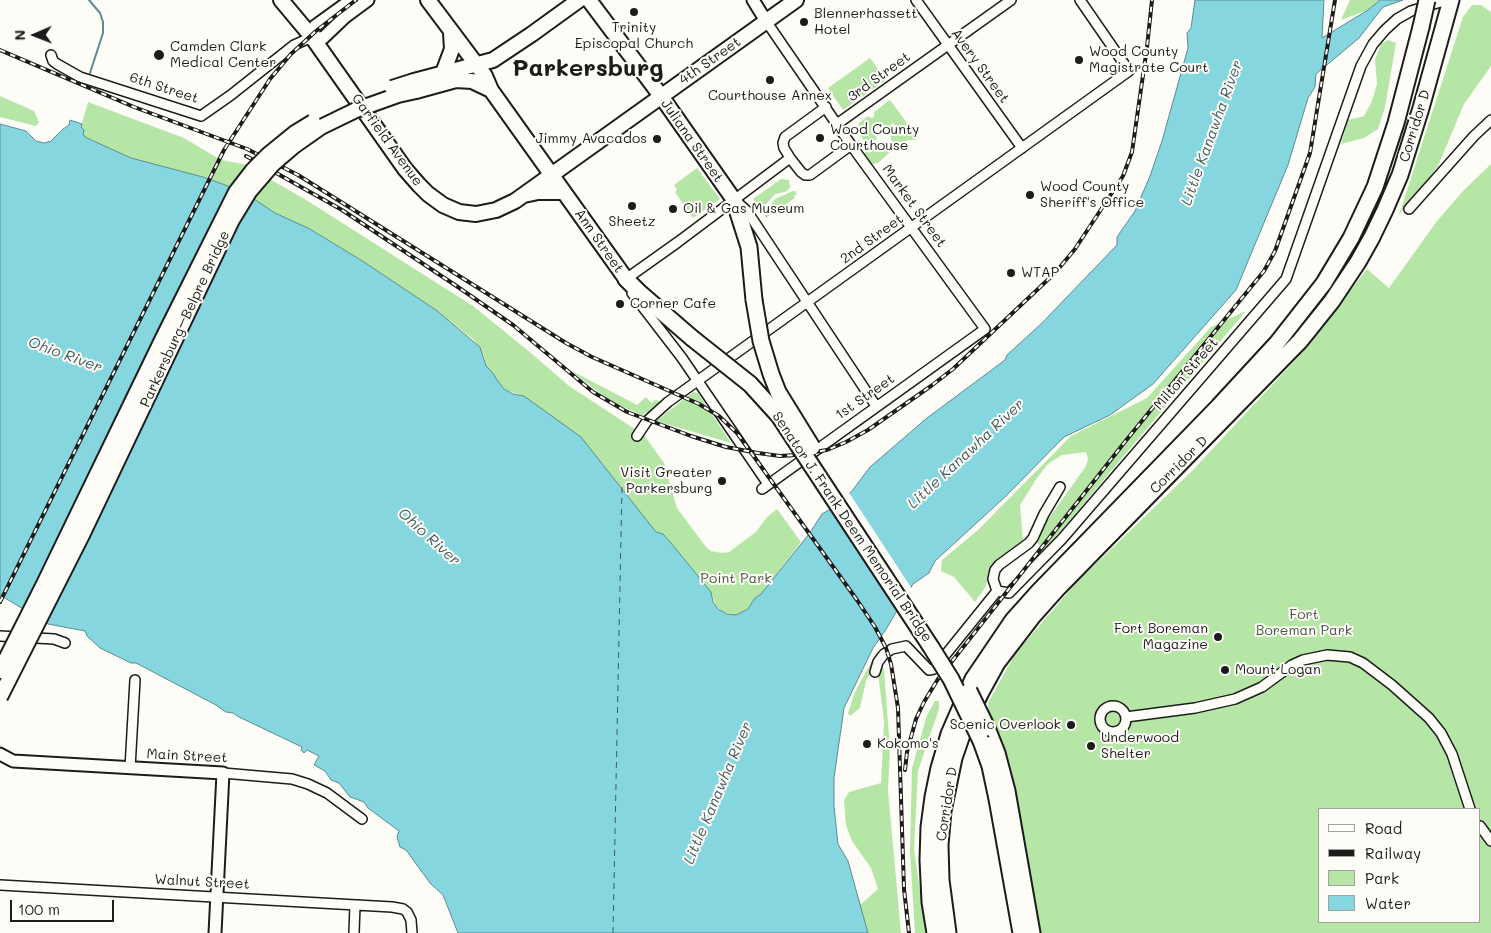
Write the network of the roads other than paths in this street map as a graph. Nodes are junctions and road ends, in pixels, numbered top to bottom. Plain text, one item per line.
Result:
1 (281, 0) edge
2 (351, 0) edge
3 (368, 0) edge
4 (428, 0) edge
5 (579, 0) edge
6 (589, 0) edge
7 (753, 0) edge
8 (796, 0) edge
9 (916, 0) edge
10 (1011, 0) edge
11 (1080, 0) edge
12 (1427, 0) edge
13 (1447, 0) edge
14 (1451, 0) edge
15 (766, 21) junction
16 (451, 33) junction
17 (312, 37) junction
18 (948, 45) junction
19 (51, 55) dead end
20 (493, 60) junction
21 (476, 64) junction
22 (443, 73) junction
23 (485, 76) junction
24 (415, 86) junction
25 (491, 90) junction
26 (660, 96) junction
27 (826, 107) junction
28 (1491, 120) edge
29 (837, 124) junction
30 (851, 145) junction
31 (1022, 148) junction
32 (790, 158) junction
33 (550, 174) junction
34 (563, 192) junction
35 (522, 195) junction
36 (734, 200) junction
37 (1409, 208) dead end
38 (911, 228) junction
39 (626, 278) junction
40 (807, 302) junction
41 (986, 329) joint
42 (698, 381) junction
43 (876, 406) junction
44 (637, 436) dead end
45 (765, 486) joint
46 (1060, 487) dead end
47 (78, 530) junction
48 (997, 591) junction
49 (0, 636) edge
50 (65, 643) dead end
51 (0, 671) edge
52 (875, 672) dead end
53 (135, 680) dead end
54 (0, 698) edge
55 (1126, 717) dead end
56 (984, 734) junction
57 (0, 754) edge
58 (130, 768) junction
59 (223, 773) junction
60 (1470, 808) edge
61 (362, 819) dead end
62 (1481, 827) edge
63 (1491, 842) edge
64 (0, 885) edge
65 (217, 896) junction
66 (355, 905) junction
67 (216, 933) edge
68 (354, 933) edge
69 (412, 933) edge
70 (935, 933) edge
71 (948, 933) edge
72 (1021, 933) edge
73 (1032, 933) edge

1 - 17 main road, Garfield Avenue
2 - 17 street, 6th Street
3 - 17 street, 6th Street
4 - 16 main road, Ann Street
5 - 20 main road
6 - 26 main road, Juliana Street
7 - 15 street, Market Street
8 - 15 main road, 4th Street
9 - 18 street, Avery Street
10 - 18 street, 3rd Street
11 - 31 street, 2nd Street
12 - 70 highway, Corridor D, bridge
13 - 48 street, Milton Street
14 - 71 highway, Corridor D
15 - 26 main road, 4th Street
15 - 27 street, Market Street
16 - 21 main road, Ann Street
16 - 22 main road
17 - 19 street, 6th Street
17 - 35 main road, Garfield Avenue
18 - 29 street, 3rd Street
18 - 31 street, Avery Street
20 - 21 main road, Parkersburg–Belpre Bridge
20 - 23 main road
21 - 22 main road, Parkersburg–Belpre Bridge
21 - 23 main road, Ann Street
22 - 24 main road, Parkersburg–Belpre Bridge
23 - 25 main road, Ann Street
24 - 25 main road, Parkersburg–Belpre Bridge
24 - 47 main road, Parkersburg–Belpre Bridge, bridge
25 - 33 main road, Ann Street
26 - 33 main road, 4th Street
26 - 36 main road, Juliana Street
27 - 29 street, Market Street
27 - 32 street
28 - 37 street
29 - 30 street, Market Street
30 - 32 street
30 - 38 street, Market Street
31 - 38 street, 2nd Street
32 - 36 street
33 - 34 main road, Ann Street
33 - 35 main road, Garfield Avenue
34 - 35 main road
34 - 39 main road, Ann Street
36 - 39 street
36 - 40 street, Juliana Street
36 - 56 highway, Senator J. Frank Deem Memorial Bridge, bridge
38 - 40 street, 2nd Street
38 - 41 street, Market Street
39 - 42 street, Ann Street
39 - 56 highway, Senator J. Frank Deem Memorial Bridge, bridge
40 - 42 street, 2nd Street
40 - 43 street, Juliana Street
41 - 43 street, 1st Street
42 - 44 street, 2nd Street
42 - 45 street, Ann Street
43 - 45 street, 1st Street
46 - 48 street
47 - 51 main road, Parkersburg–Belpre Bridge, bridge
47 - 54 main road, Parkersburg–Belpre Bridge, bridge
48 - 52 street
49 - 50 street
53 - 58 street
55 - 60 street
56 - 72 highway
56 - 73 highway
57 - 58 street, Main Street
58 - 59 street, Main Street
59 - 61 street, Main Street
59 - 65 street
62 - 63 street
64 - 65 street, Walnut Street
65 - 66 street, Walnut Street
65 - 67 street
66 - 68 street
66 - 69 street, Walnut Street

